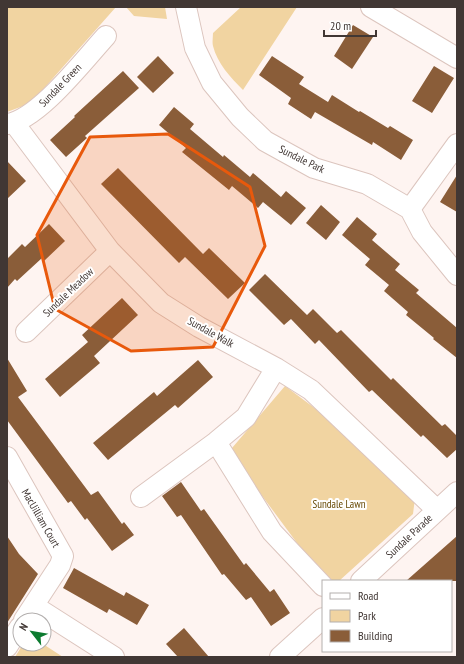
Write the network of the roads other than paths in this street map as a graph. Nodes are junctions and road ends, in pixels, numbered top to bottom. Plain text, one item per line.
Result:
1 (186, 7) edge
2 (371, 7) edge
3 (106, 36) dead end
4 (457, 58) edge
5 (10, 124) edge
6 (457, 144) edge
7 (410, 209) junction
8 (110, 251) junction
9 (457, 275) edge
10 (26, 332) dead end
11 (276, 368) junction
12 (216, 442) junction
13 (7, 457) edge
14 (457, 492) edge
15 (141, 497) dead end
16 (437, 510) junction
17 (363, 580) edge
18 (322, 585) edge
19 (30, 612) edge
20 (322, 619) edge
21 (52, 625) edge
22 (114, 657) edge
23 (280, 657) edge

1 - 7 street, Sundale Park
2 - 4 street
3 - 5 street, Sundale Green
5 - 8 street, Sundale Walk
6 - 7 street
7 - 9 street
8 - 10 street, Sundale Meadow
8 - 11 street, Sundale Walk
11 - 12 street
11 - 16 street, Sundale Walk
12 - 15 street
12 - 18 street
13 - 19 street, MacUilliam Court
14 - 16 street, Sundale Parade
16 - 17 street, Sundale Parade
20 - 23 street
21 - 22 street

